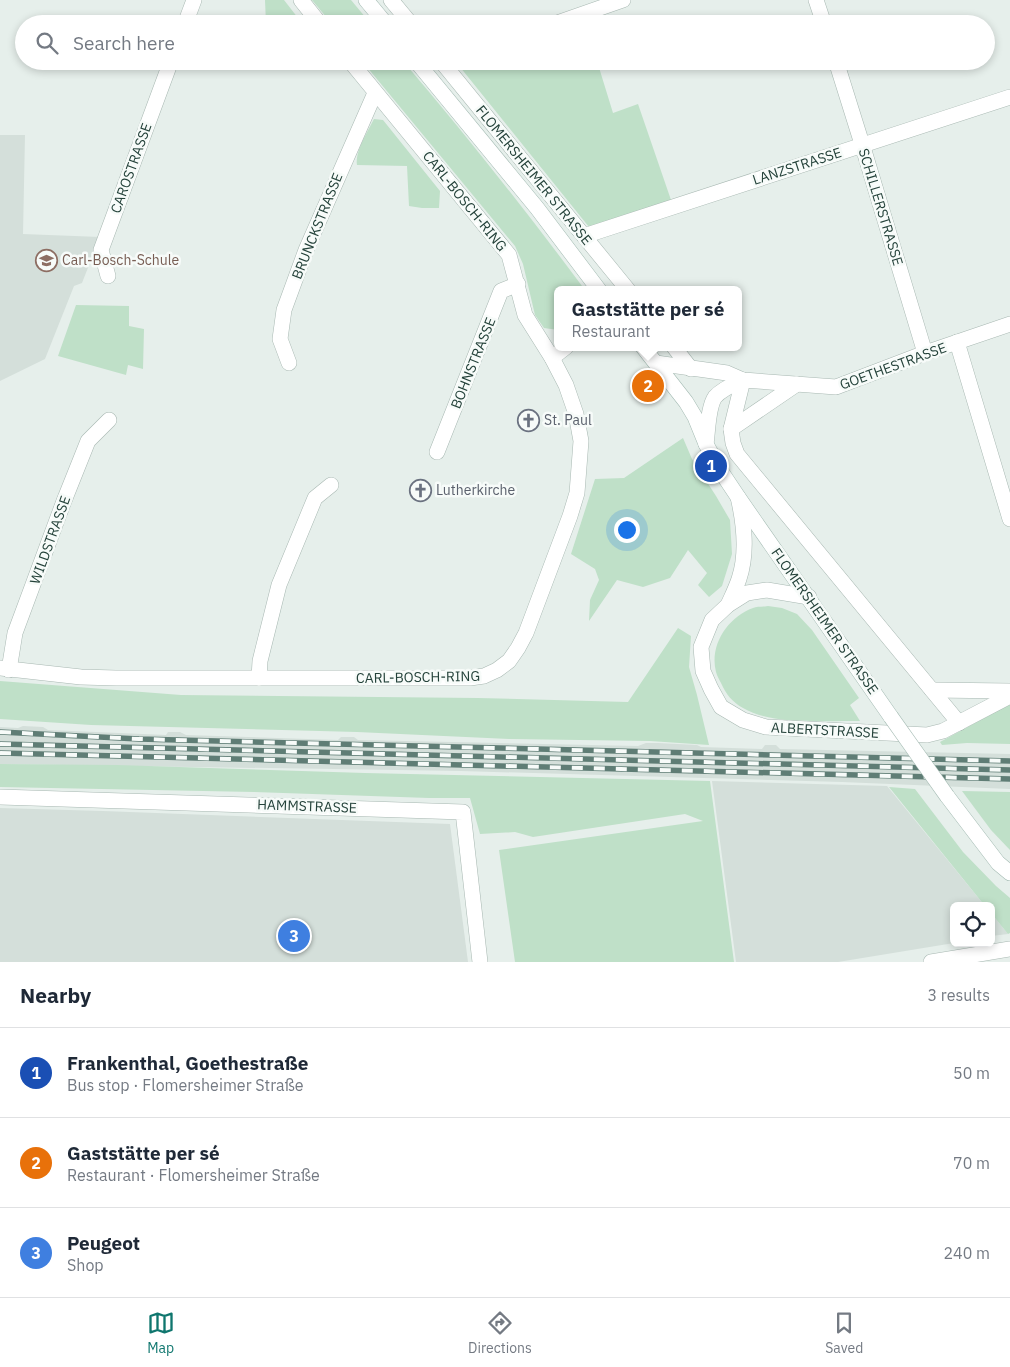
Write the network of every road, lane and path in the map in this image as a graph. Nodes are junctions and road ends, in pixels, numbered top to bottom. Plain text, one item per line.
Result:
1 (194, 0) edge
2 (301, 0) edge
3 (366, 0) edge
4 (392, 0) edge
5 (623, 0) edge
6 (816, 0) edge
7 (188, 15) edge
8 (313, 15) edge
9 (378, 15) edge
10 (404, 15) edge
11 (580, 15) edge
12 (821, 15) edge
13 (168, 70) edge
14 (357, 70) edge
15 (423, 70) edge
16 (449, 70) edge
17 (839, 70) edge
18 (375, 93) junction
19 (1010, 97) edge
20 (862, 144) junction
21 (584, 236) junction
22 (108, 276) dead end
23 (518, 284) junction
24 (596, 286) edge
25 (625, 286) edge
26 (1010, 324) edge
27 (957, 342) junction
28 (561, 351) edge
29 (646, 351) edge
30 (677, 351) edge
31 (925, 353) junction
32 (552, 358) junction
33 (289, 363) dead end
34 (656, 363) junction
35 (691, 369) junction
36 (743, 380) junction
37 (797, 384) junction
38 (109, 420) dead end
39 (731, 429) junction
40 (706, 444) junction
41 (437, 452) dead end
42 (331, 485) dead end
43 (738, 496) junction
44 (1010, 519) edge
45 (809, 597) junction
46 (728, 604) junction
47 (5, 669) edge
48 (259, 678) junction
49 (932, 690) junction
50 (1010, 691) edge
51 (1010, 696) edge
52 (959, 724) junction
53 (0, 798) edge
54 (1010, 873) edge
55 (1010, 949) edge
56 (480, 962) edge
57 (931, 962) edge

1 - 7 street
2 - 8 street
3 - 9 street
4 - 10 street
5 - 11 street
6 - 12 street
13 - 22 street, CAROSTRASSE
14 - 18 street, CARL-BOSCH-RING
15 - 24 street, FLOMERSHEIMER STRASSE
16 - 21 street, FLOMERSHEIMER STRASSE
17 - 20 street, SCHILLERSTRASSE
18 - 23 street, CARL-BOSCH-RING
18 - 33 street, BRUNCKSTRASSE
19 - 20 street, LANZSTRASSE
20 - 21 street, LANZSTRASSE
20 - 31 street, SCHILLERSTRASSE
21 - 25 street, FLOMERSHEIMER STRASSE
23 - 32 street, CARL-BOSCH-RING
23 - 41 street, BOHNSTRASSE
26 - 27 street, GOETHESTRASSE
27 - 31 street, GOETHESTRASSE
27 - 44 street
28 - 32 street
29 - 34 street, FLOMERSHEIMER STRASSE
30 - 35 street
31 - 37 street, GOETHESTRASSE
32 - 48 street, CARL-BOSCH-RING
34 - 35 street, GOETHESTRASSE
34 - 40 street, FLOMERSHEIMER STRASSE
35 - 36 street, GOETHESTRASSE
36 - 37 street, GOETHESTRASSE
36 - 39 street
36 - 40 street
37 - 39 street
38 - 47 street, WILDSTRASSE
39 - 49 street
40 - 43 street, FLOMERSHEIMER STRASSE
42 - 48 street
43 - 45 street, FLOMERSHEIMER STRASSE
43 - 46 street, ALBERTSTRASSE
45 - 46 street, ALBERTSTRASSE
45 - 54 street, FLOMERSHEIMER STRASSE, bridge
46 - 52 street, ALBERTSTRASSE
47 - 48 street, CARL-BOSCH-RING
49 - 50 street
49 - 52 street
51 - 52 street, ALBERTSTRASSE
53 - 56 street, HAMMSTRASSE
55 - 57 street

